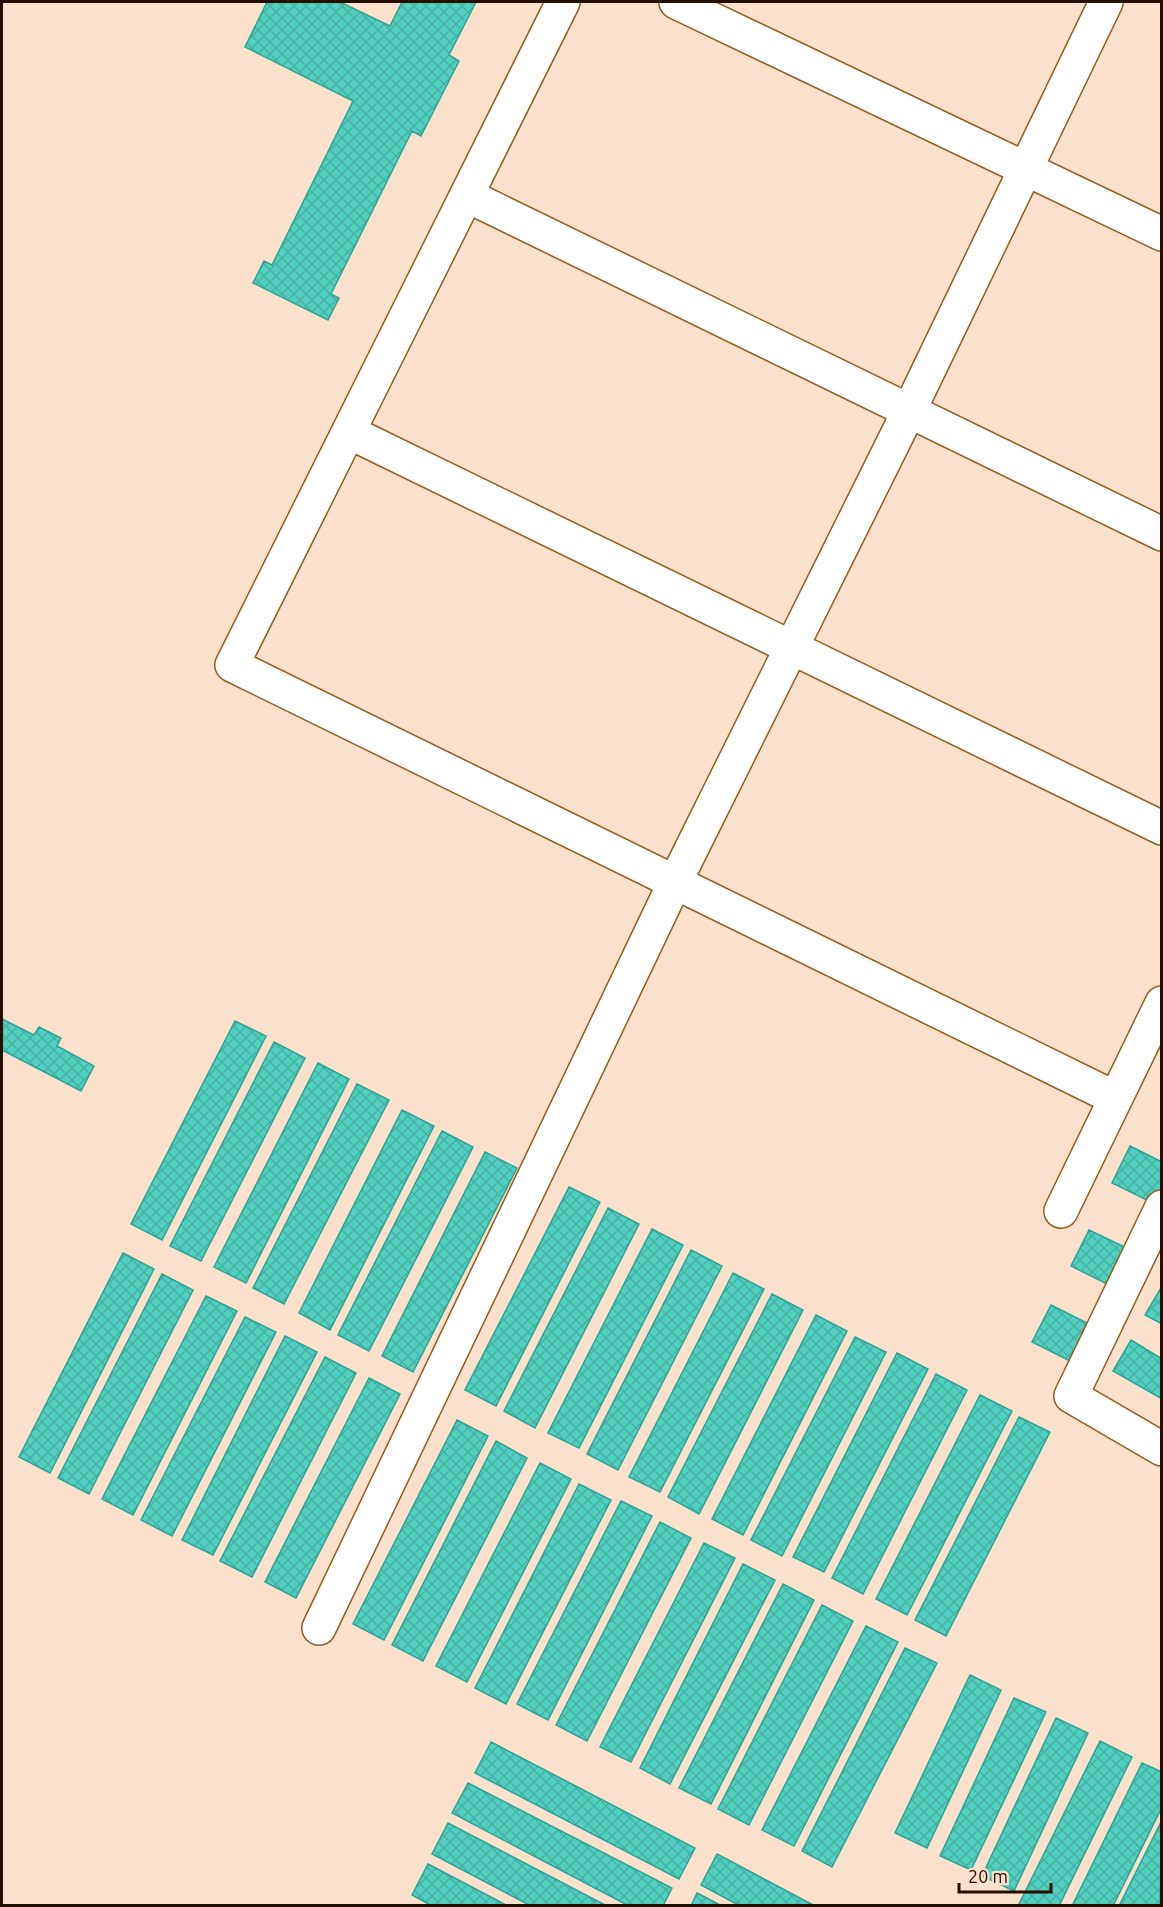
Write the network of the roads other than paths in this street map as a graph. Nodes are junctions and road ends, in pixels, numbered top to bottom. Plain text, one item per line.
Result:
1 (563, 2) edge
2 (676, 2) edge
3 (1106, 2) edge
4 (1027, 169) junction
5 (468, 196) junction
6 (1161, 234) edge
7 (909, 411) junction
8 (349, 432) junction
9 (1161, 534) edge
10 (791, 647) junction
11 (1161, 828) edge
12 (675, 882) junction
13 (1161, 1003) edge
14 (1116, 1098) junction
15 (1161, 1207) edge
16 (1061, 1211) dead end
17 (1161, 1449) edge
18 (319, 1628) dead end

1 - 5 street
2 - 4 street
3 - 4 street
4 - 6 street
4 - 7 street
5 - 7 street
5 - 8 street
7 - 9 street
7 - 10 street
8 - 10 street
8 - 12 street
10 - 11 street
10 - 12 street
12 - 14 street
12 - 18 street
13 - 14 street
14 - 16 street
15 - 17 street

